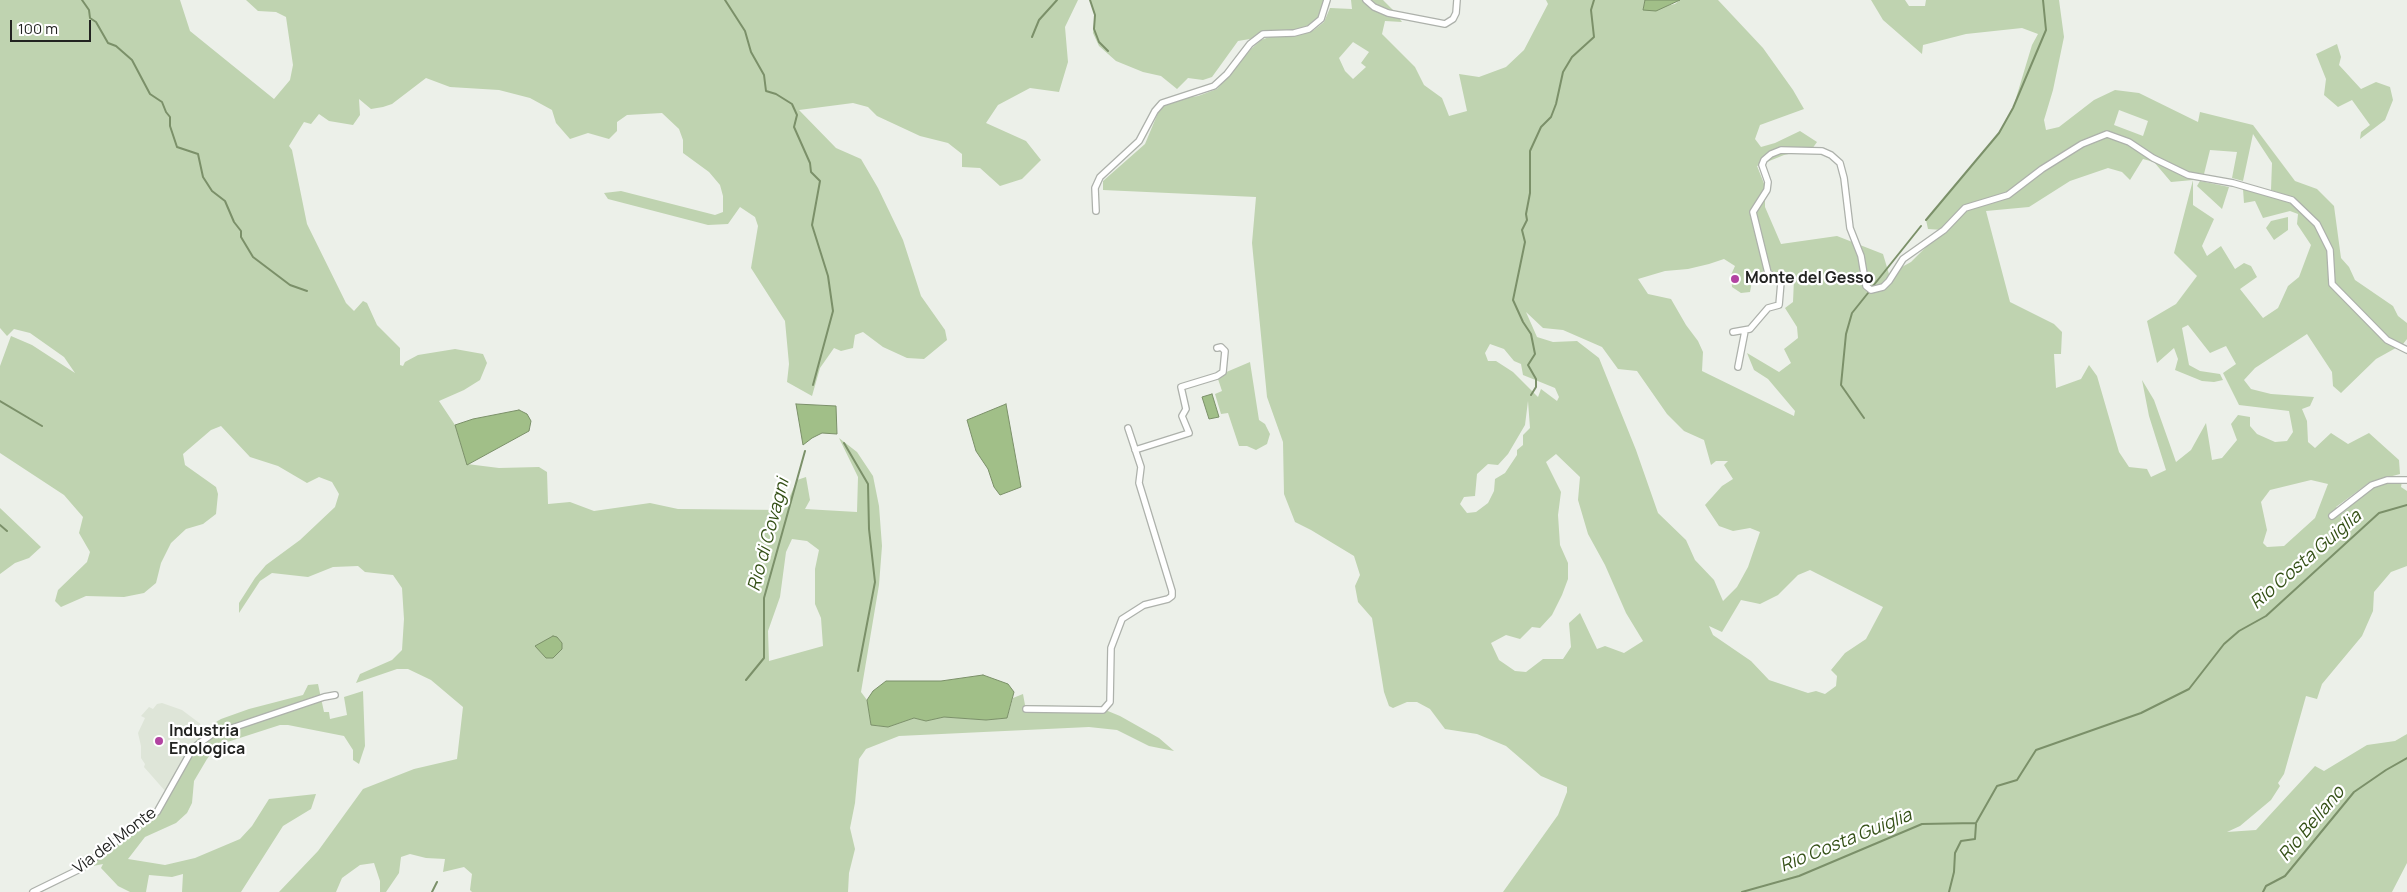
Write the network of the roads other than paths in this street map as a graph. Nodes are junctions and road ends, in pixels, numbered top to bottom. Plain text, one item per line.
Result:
1 (1327, 0) edge
2 (1366, 0) edge
3 (1457, 0) edge
4 (1096, 211) dead end
5 (1733, 332) dead end
6 (1745, 332) junction
7 (1217, 348) dead end
8 (2407, 350) edge
9 (1738, 367) dead end
10 (1128, 428) dead end
11 (1136, 450) junction
12 (2407, 480) edge
13 (2332, 516) dead end
14 (335, 695) dead end
15 (1026, 709) dead end
16 (33, 892) edge

1 - 4 street
2 - 3 street
5 - 6 street
6 - 8 street
6 - 9 street
7 - 11 street
10 - 11 street
11 - 15 street
12 - 13 street
14 - 16 street, Via del Monte

